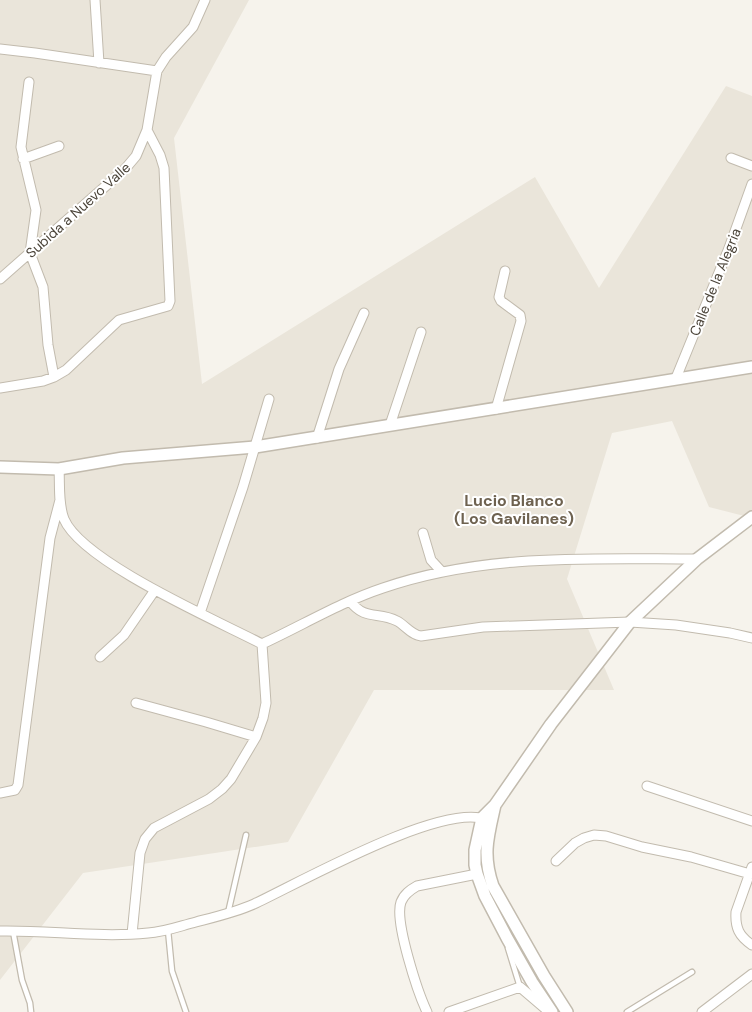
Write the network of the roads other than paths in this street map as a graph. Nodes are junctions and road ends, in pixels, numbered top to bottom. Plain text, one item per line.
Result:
1 (95, 0) edge
2 (205, 0) edge
3 (0, 49) edge
4 (99, 63) junction
5 (157, 71) junction
6 (29, 82) dead end
7 (147, 130) junction
8 (59, 146) dead end
9 (731, 158) dead end
10 (23, 159) junction
11 (752, 166) edge
12 (752, 184) edge
13 (30, 254) junction
14 (505, 271) dead end
15 (0, 279) edge
16 (364, 313) dead end
17 (421, 332) dead end
18 (752, 367) edge
19 (54, 377) junction
20 (676, 378) junction
21 (0, 388) edge
22 (269, 399) dead end
23 (496, 409) junction
24 (390, 425) junction
25 (317, 438) junction
26 (255, 447) junction
27 (0, 467) edge
28 (59, 470) junction
29 (60, 500) junction
30 (752, 518) edge
31 (423, 533) dead end
32 (696, 559) junction
33 (442, 572) junction
34 (155, 590) junction
35 (350, 601) junction
36 (200, 613) junction
37 (630, 622) junction
38 (752, 638) edge
39 (262, 644) junction
40 (100, 657) dead end
41 (136, 703) dead end
42 (256, 737) junction
43 (647, 786) dead end
44 (0, 793) edge
45 (487, 820) junction
46 (752, 821) edge
47 (246, 835) dead end
48 (556, 861) dead end
49 (751, 871) edge
50 (477, 874) junction
51 (228, 913) junction
52 (168, 930) junction
53 (13, 931) junction
54 (0, 932) edge
55 (132, 934) junction
56 (507, 938) junction
57 (752, 944) edge
58 (692, 972) dead end
59 (752, 974) edge
60 (544, 976) junction
61 (532, 982) junction
62 (520, 987) junction
63 (31, 1012) edge
64 (186, 1012) edge
65 (427, 1012) edge
66 (449, 1012) edge
67 (549, 1012) edge
68 (567, 1012) edge
69 (627, 1012) edge
70 (702, 1012) edge

1 - 4 street
2 - 5 street, Subida a Nuevo Valle
3 - 4 street
4 - 5 street
5 - 7 street, Subida a Nuevo Valle
6 - 10 street
7 - 13 street, Subida a Nuevo Valle
7 - 19 street
8 - 10 street
9 - 11 street
10 - 13 street
12 - 20 street, Calle de la Alegria
13 - 15 street, Subida a Nuevo Valle
13 - 19 street
14 - 23 street
16 - 25 street
17 - 24 street
18 - 20 street
19 - 21 street
20 - 23 street
22 - 26 street
23 - 24 street
24 - 25 street
25 - 26 street
26 - 28 street
26 - 36 street
27 - 28 street
28 - 29 street
29 - 34 street
29 - 44 street
30 - 32 street
31 - 33 street
32 - 33 street
32 - 37 street
33 - 35 street
34 - 36 street
34 - 40 street
35 - 37 street
35 - 39 street
36 - 39 street
37 - 38 street
37 - 45 street
39 - 42 street
41 - 42 street
42 - 55 street
43 - 46 street
45 - 50 street
45 - 51 street
45 - 60 street
47 - 51 lane
48 - 49 street
49 - 57 street
50 - 56 street
50 - 65 street
51 - 52 street
52 - 55 street
52 - 64 lane
53 - 54 street
53 - 55 street
53 - 63 lane
56 - 61 street
56 - 62 lane
58 - 69 lane
59 - 70 street
60 - 61 street
60 - 68 street
61 - 67 street
62 - 66 street
62 - 67 street

